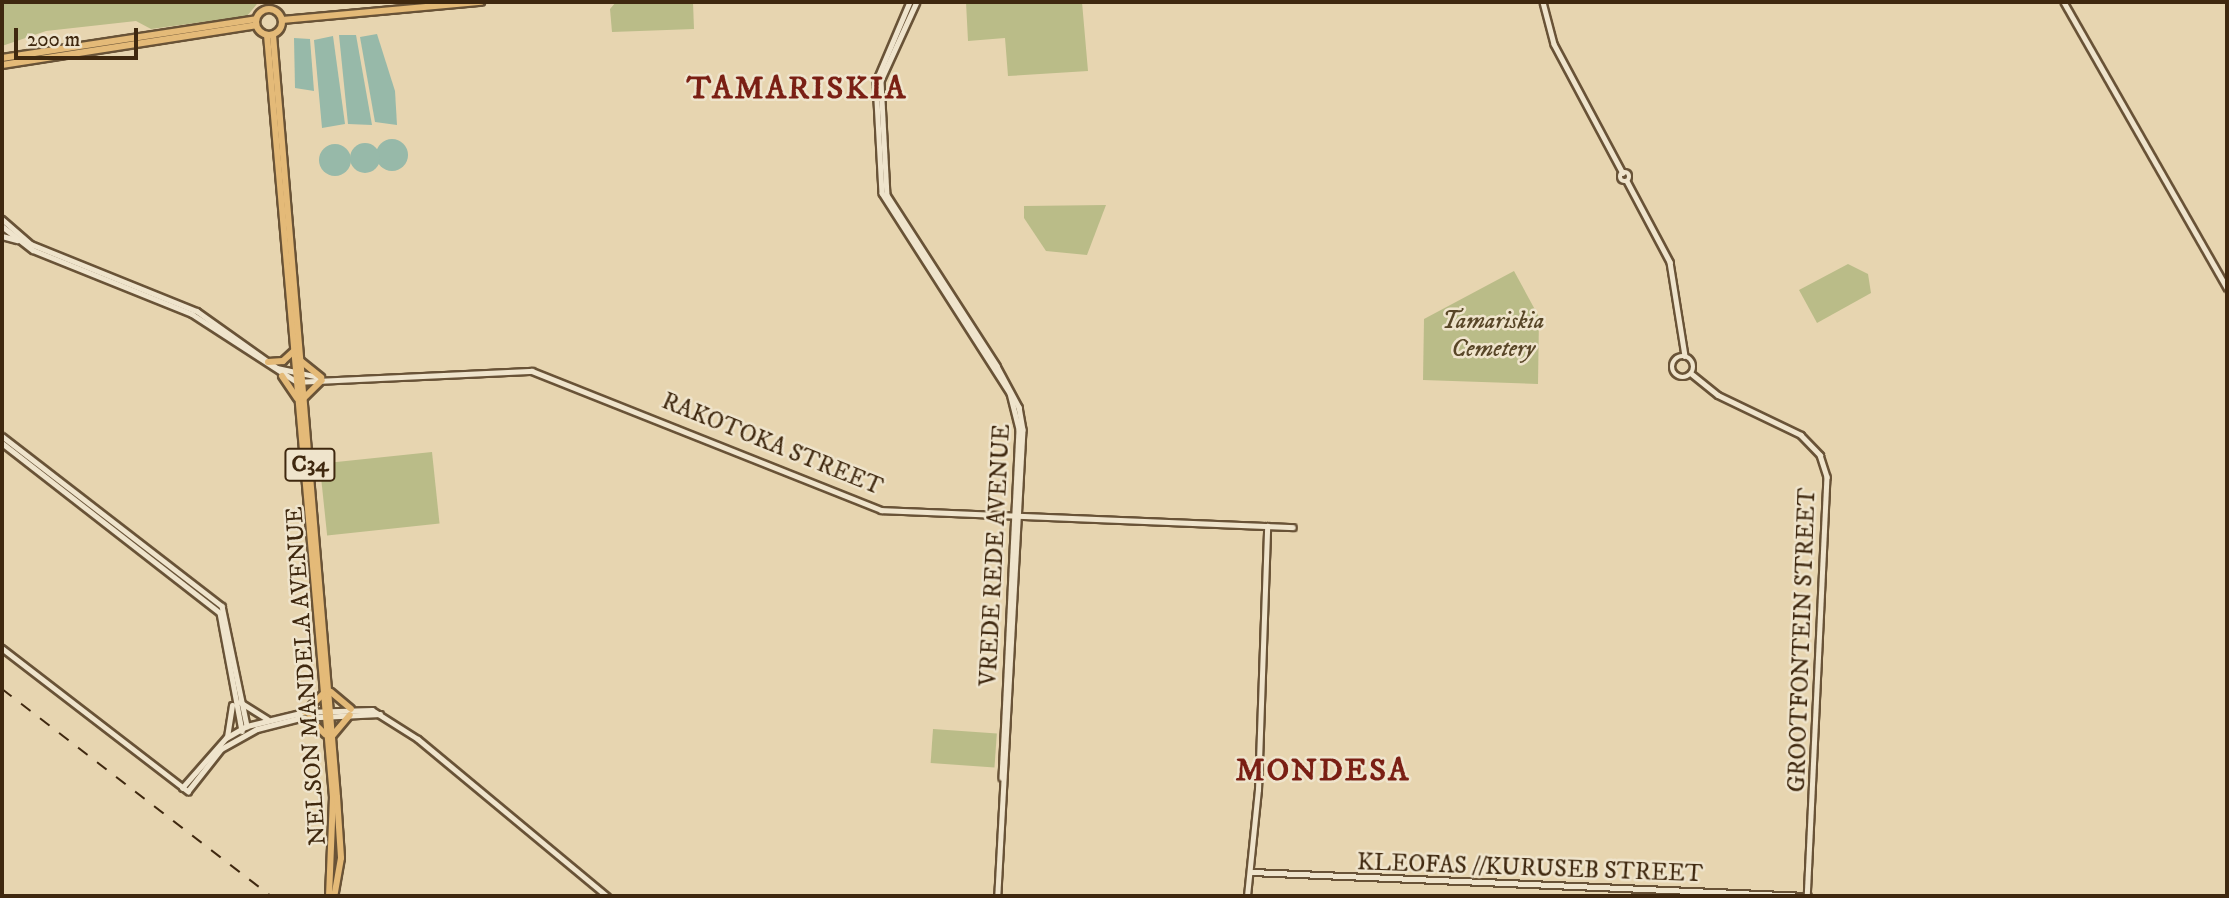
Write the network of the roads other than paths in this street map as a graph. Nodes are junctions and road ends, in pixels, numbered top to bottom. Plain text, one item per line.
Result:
1 (481, 2) edge
2 (911, 2) edge
3 (917, 2) edge
4 (1543, 2) edge
5 (2064, 2) edge
6 (282, 20) junction
7 (256, 22) junction
8 (270, 35) junction
9 (2, 58) edge
10 (2, 65) edge
11 (2, 219) edge
12 (2, 226) edge
13 (2, 236) edge
14 (18, 241) junction
15 (2227, 288) edge
16 (295, 350) junction
17 (1685, 356) junction
18 (300, 360) junction
19 (268, 362) junction
20 (1692, 374) junction
21 (282, 376) junction
22 (324, 378) junction
23 (300, 379) junction
24 (302, 401) junction
25 (2, 436) edge
26 (2, 443) edge
27 (1017, 516) junction
28 (1267, 526) junction
29 (1293, 527) dead end
30 (2, 648) edge
31 (326, 691) junction
32 (235, 698) junction
33 (350, 712) junction
34 (327, 713) junction
35 (307, 715) junction
36 (267, 719) junction
37 (247, 726) junction
38 (242, 732) junction
39 (250, 732) junction
40 (226, 738) junction
41 (330, 738) junction
42 (185, 789) junction
43 (1252, 872) junction
44 (332, 896) edge
45 (607, 896) edge
46 (998, 896) edge
47 (1247, 896) edge
48 (1807, 896) edge

1 - 6 main road
2 - 27 street, VREDE REDE AVENUE
3 - 27 street, VREDE REDE AVENUE
4 - 17 street
5 - 15 street
6 - 7 main road
6 - 8 main road
7 - 8 main road
7 - 9 main road
7 - 10 main road
8 - 16 main road, NELSON MANDELA AVENUE / C34
8 - 18 main road, NELSON MANDELA AVENUE / C34
11 - 19 street, RAKOTOKA STREET
12 - 14 street, RAKOTOKA STREET
13 - 14 street
14 - 21 street, RAKOTOKA STREET
16 - 19 main road
16 - 23 main road, NELSON MANDELA AVENUE / C34
17 - 20 street
17 - 20 street, GROOTFONTEIN STREET
18 - 22 main road
18 - 23 main road, NELSON MANDELA AVENUE / C34
19 - 23 street, RAKOTOKA STREET
20 - 48 street, GROOTFONTEIN STREET
21 - 23 street, RAKOTOKA STREET
21 - 24 main road
22 - 23 street, RAKOTOKA STREET
22 - 24 main road
22 - 27 street, RAKOTOKA STREET
23 - 24 main road, NELSON MANDELA AVENUE / C34
24 - 31 main road, NELSON MANDELA AVENUE / C34
25 - 32 street
26 - 32 street
27 - 28 street, RAKOTOKA STREET
27 - 46 street, VREDE REDE AVENUE
28 - 29 street, RAKOTOKA STREET
28 - 43 street
30 - 42 street
31 - 33 main road
31 - 34 main road, NELSON MANDELA AVENUE / C34
31 - 35 main road
32 - 36 street
32 - 37 street
32 - 38 street
32 - 40 street
33 - 34 street
33 - 41 main road
33 - 45 street
34 - 35 street
34 - 41 main road, NELSON MANDELA AVENUE / C34
35 - 36 street
35 - 39 street
35 - 41 main road
36 - 37 street
37 - 38 street
37 - 39 street
38 - 39 street
38 - 40 street
38 - 42 street
40 - 42 street
41 - 44 main road, NELSON MANDELA AVENUE / C34
43 - 47 street
43 - 48 street, KLEOFAS //KURUSEB STREET

